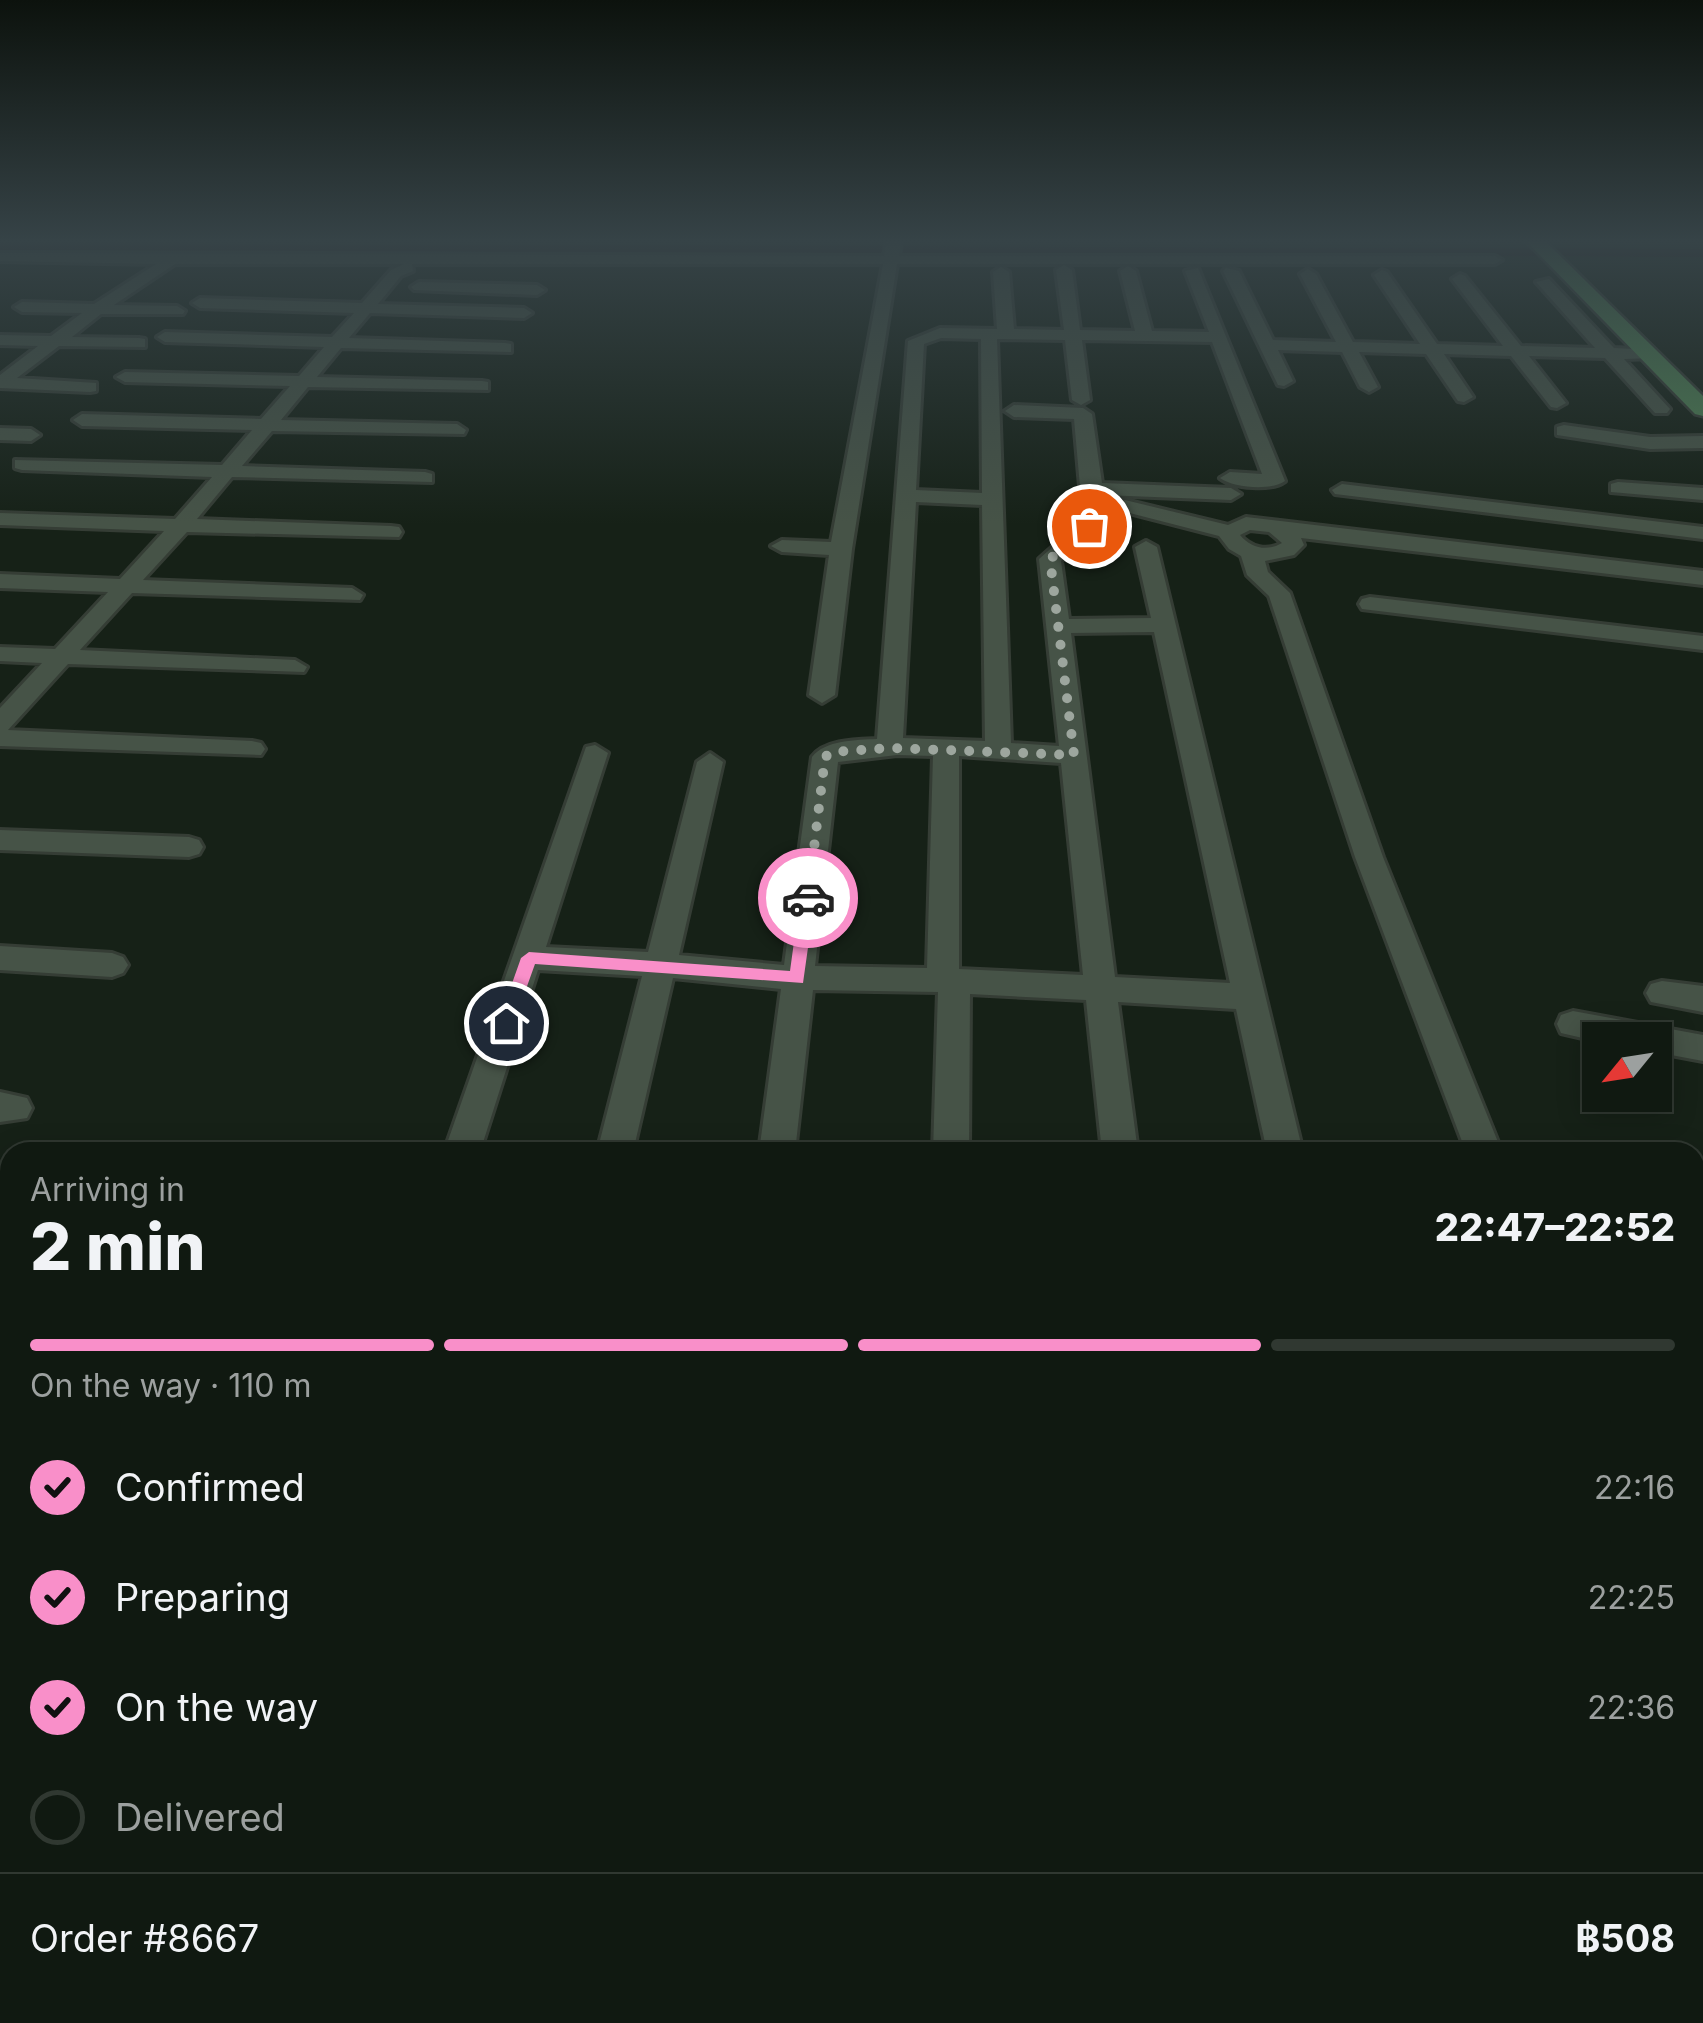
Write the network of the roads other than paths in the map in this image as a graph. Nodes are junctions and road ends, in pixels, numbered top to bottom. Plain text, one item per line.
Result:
1 (62, 335) edge
2 (344, 335) edge
3 (878, 335) edge
4 (933, 335) edge
5 (998, 335) edge
6 (1072, 335) edge
7 (1102, 335) edge
8 (1262, 335) edge
9 (1342, 335) edge
10 (1423, 335) edge
11 (1504, 335) edge
12 (1593, 335) edge
13 (1629, 335) edge
14 (1653, 335) edge
15 (1145, 336) joint
16 (165, 337) dead end
17 (1217, 337) joint
18 (0, 340) edge
19 (54, 342) junction
20 (339, 342) junction
21 (139, 343) dead end
22 (1266, 344) junction
23 (1348, 346) junction
24 (505, 348) dead end
25 (1432, 348) junction
26 (1515, 350) junction
27 (1609, 353) junction
28 (1648, 354) junction
29 (125, 377) dead end
30 (1284, 381) dead end
31 (302, 382) junction
32 (0, 383) edge
33 (1703, 384) edge
34 (482, 386) dead end
35 (90, 387) dead end
36 (1370, 387) dead end
37 (1464, 397) dead end
38 (1081, 400) dead end
39 (1557, 404) dead end
40 (1661, 409) dead end
41 (1703, 409) edge
42 (1014, 411) dead end
43 (82, 420) dead end
44 (265, 426) junction
45 (457, 430) dead end
46 (1564, 430) dead end
47 (0, 434) edge
48 (31, 435) dead end
49 (1703, 442) edge
50 (22, 464) dead end
51 (224, 470) junction
52 (425, 478) dead end
53 (1618, 488) dead end
54 (1342, 490) dead end
55 (1378, 493) junction
56 (1703, 494) edge
57 (906, 496) junction
58 (1092, 496) junction
59 (992, 499) junction
60 (0, 519) edge
61 (1382, 519) dead end
62 (182, 524) junction
63 (1234, 529) junction
64 (391, 532) dead end
65 (1703, 533) edge
66 (1283, 545) junction
67 (782, 546) dead end
68 (1146, 547) dead end
69 (841, 548) junction
70 (1251, 552) junction
71 (1703, 578) edge
72 (0, 580) edge
73 (125, 586) junction
74 (1279, 593) junction
75 (352, 594) dead end
76 (1703, 594) edge
77 (1370, 604) dead end
78 (1057, 626) junction
79 (1164, 626) junction
80 (1703, 642) edge
81 (0, 654) edge
82 (63, 656) junction
83 (294, 668) dead end
84 (822, 695) dead end
85 (0, 724) edge
86 (0, 738) edge
87 (890, 748) junction
88 (252, 749) dead end
89 (946, 750) junction
90 (998, 752) junction
91 (595, 753) dead end
92 (1074, 755) junction
93 (710, 762) dead end
94 (0, 840) edge
95 (189, 847) dead end
96 (0, 958) edge
97 (529, 958) junction
98 (112, 965) dead end
99 (661, 965) junction
100 (798, 978) junction
101 (949, 980) junction
102 (1100, 988) junction
103 (1662, 992) dead end
104 (1250, 997) junction
105 (1703, 998) edge
106 (1573, 1024) dead end
107 (1703, 1048) edge
108 (465, 1142) edge
109 (618, 1142) edge
110 (778, 1142) edge
111 (951, 1142) edge
112 (1119, 1142) edge
113 (1283, 1142) edge
114 (1480, 1142) edge

1 - 19 street
2 - 20 street
3 - 69 street
4 - 57 street
5 - 59 street
6 - 38 street
7 - 15 street
8 - 22 street
9 - 23 street
10 - 25 street
11 - 26 street
12 - 27 street
13 - 28 main road
14 - 33 main road
15 - 17 street
16 - 20 street
17 - 58 street
18 - 19 street
19 - 21 street
19 - 32 street
20 - 24 street
20 - 31 street
22 - 23 street
22 - 30 street
23 - 25 street
23 - 36 street
25 - 26 street
25 - 37 street
26 - 27 street
26 - 39 street
27 - 28 street
27 - 40 street
28 - 41 main road
29 - 31 street
31 - 34 street
31 - 44 street
32 - 35 street
42 - 58 street
43 - 44 street
44 - 45 street
44 - 51 street
46 - 49 street
47 - 48 street
50 - 51 street
51 - 52 street
51 - 62 street
53 - 56 street
54 - 55 street
55 - 61 street
55 - 65 street
57 - 59 street
57 - 87 street
58 - 63 street
58 - 78 street
59 - 90 street
60 - 62 street
62 - 64 street
62 - 73 street
63 - 66 street
63 - 70 street
66 - 70 street
66 - 71 street
66 - 74 street
66 - 76 street
67 - 69 street
68 - 79 street
69 - 84 street
70 - 74 street
72 - 73 street
73 - 75 street
73 - 82 street
74 - 114 street
77 - 80 street
78 - 79 street
78 - 92 street
79 - 104 street
81 - 82 street
82 - 83 street
82 - 85 street
86 - 88 street
87 - 89 street
87 - 100 street
89 - 90 street
89 - 101 street
90 - 92 street
91 - 97 street
92 - 102 street
93 - 99 street
94 - 95 street
96 - 98 street
97 - 99 street
97 - 108 street
99 - 100 street
99 - 109 street
100 - 101 street
100 - 110 street
101 - 102 street
101 - 111 street
102 - 104 street
102 - 112 street
103 - 105 street
104 - 113 street
106 - 107 street

